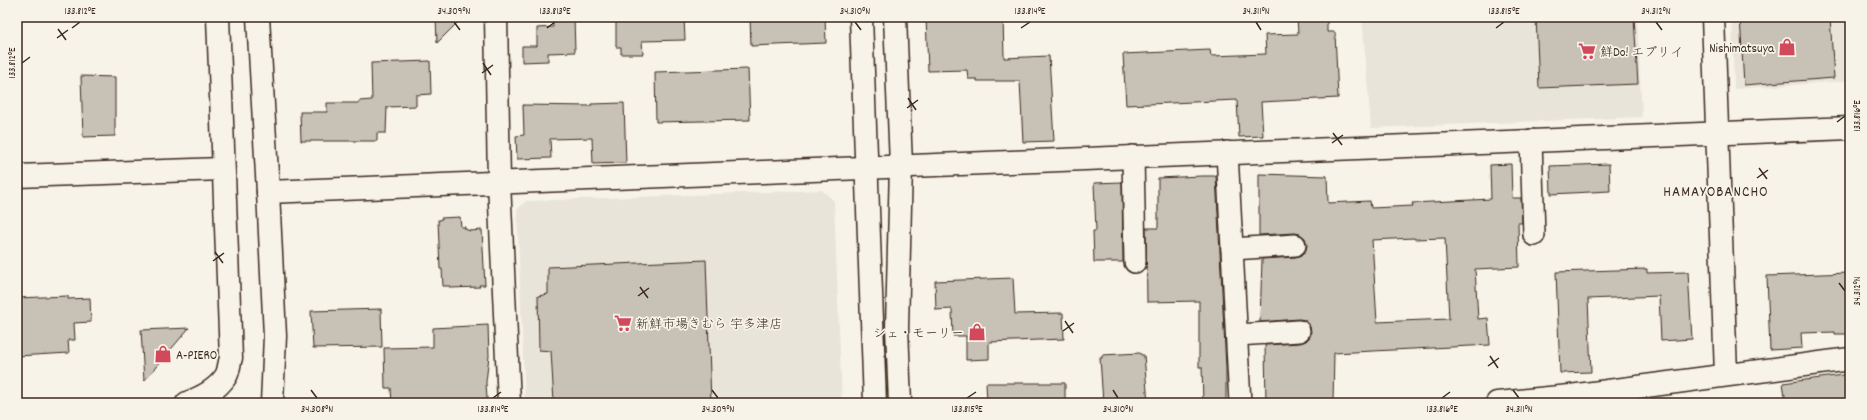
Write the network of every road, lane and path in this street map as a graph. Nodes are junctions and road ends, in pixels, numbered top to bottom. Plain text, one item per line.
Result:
1 (218, 17) edge
2 (258, 17) edge
3 (496, 17) edge
4 (861, 17) edge
5 (895, 17) edge
6 (1713, 17) edge
7 (1850, 128) edge
8 (1716, 133) junction
9 (1531, 140) junction
10 (1227, 152) junction
11 (1133, 156) junction
12 (901, 165) junction
13 (867, 167) junction
14 (223, 169) junction
15 (17, 176) edge
16 (499, 182) junction
17 (268, 192) junction
18 (1534, 235) dead end
19 (1295, 245) dead end
20 (1232, 249) junction
21 (1136, 262) dead end
22 (1299, 331) dead end
23 (1237, 335) junction
24 (1850, 359) edge
25 (1726, 374) junction
26 (187, 403) edge
27 (272, 403) edge
28 (509, 403) edge
29 (875, 403) edge
30 (900, 403) edge
31 (1240, 403) edge
32 (1497, 403) edge

1 - 14 street
2 - 17 street
3 - 16 street
4 - 13 street
5 - 12 street
6 - 8 street
7 - 8 street
8 - 9 street
8 - 25 street
9 - 10 street
9 - 18 street
10 - 11 street
10 - 20 street
11 - 12 street
11 - 21 street
12 - 13 street
12 - 30 street
13 - 16 street
13 - 29 street
14 - 15 street
14 - 26 street
16 - 17 street
16 - 28 street
17 - 27 street
19 - 20 street
20 - 23 street
22 - 23 street
23 - 31 street
24 - 25 street
25 - 32 street

